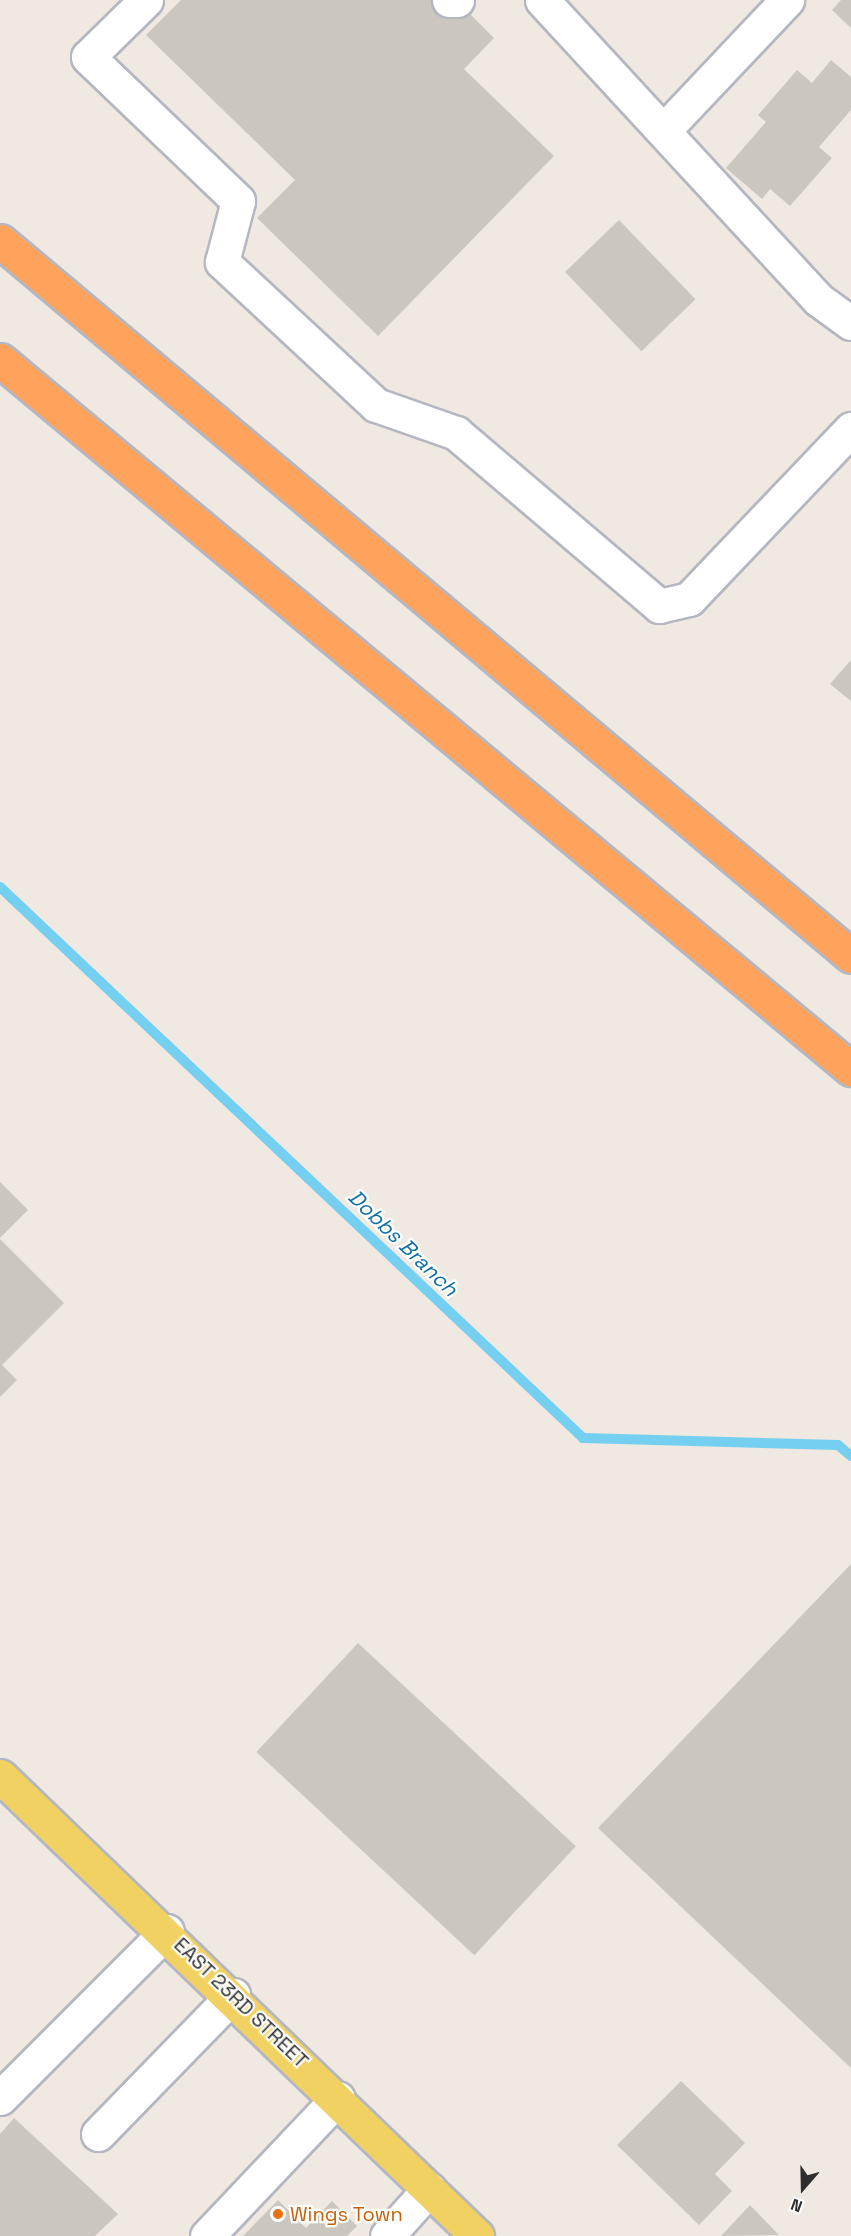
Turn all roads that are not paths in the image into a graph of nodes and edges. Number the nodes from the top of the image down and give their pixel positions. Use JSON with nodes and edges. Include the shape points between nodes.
{"nodes":[{"id":1,"x":146,"y":0,"type":"edge"},
{"id":2,"x":449,"y":0,"type":"edge"},
{"id":3,"x":457,"y":0,"type":"edge"},
{"id":4,"x":542,"y":0,"type":"edge"},
{"id":5,"x":787,"y":0,"type":"edge"},
{"id":6,"x":665,"y":129,"type":"junction"},
{"id":7,"x":0,"y":227,"type":"edge"},
{"id":8,"x":0,"y":241,"type":"edge"},
{"id":9,"x":52,"y":284,"type":"junction"},
{"id":10,"x":851,"y":323,"type":"edge"},
{"id":11,"x":0,"y":360,"type":"edge"},
{"id":12,"x":851,"y":429,"type":"edge"},
{"id":13,"x":851,"y":956,"type":"edge"},
{"id":14,"x":851,"y":1069,"type":"edge"},
{"id":15,"x":0,"y":1776,"type":"edge"},
{"id":16,"x":166,"y":1931,"type":"junction"},
{"id":17,"x":233,"y":1995,"type":"junction"},
{"id":18,"x":0,"y":2098,"type":"edge"},
{"id":19,"x":338,"y":2098,"type":"junction"},
{"id":20,"x":98,"y":2134,"type":"dead end"},
{"id":21,"x":429,"y":2189,"type":"junction"},
{"id":22,"x":207,"y":2236,"type":"edge"},
{"id":23,"x":387,"y":2236,"type":"edge"},
{"id":24,"x":477,"y":2236,"type":"edge"}],
"edges":[{"from":1,"to":12,"type":"street","via":[[88,57],[238,201],[222,262],[376,405],[456,433],[659,606],[689,599]]},
{"from":2,"to":3,"type":"street"},
{"from":4,"to":6,"type":"street"},
{"from":5,"to":6,"type":"street"},
{"from":6,"to":10,"type":"street","via":[[819,300]]},
{"from":7,"to":9,"type":"highway"},
{"from":8,"to":9,"type":"highway"},
{"from":9,"to":13,"type":"highway"},
{"from":11,"to":14,"type":"highway"},
{"from":15,"to":16,"type":"main road","name":"EAST 23RD STREET"},
{"from":16,"to":17,"type":"main road","name":"EAST 23RD STREET"},
{"from":16,"to":18,"type":"street"},
{"from":17,"to":19,"type":"main road","name":"EAST 23RD STREET"},
{"from":17,"to":20,"type":"street"},
{"from":19,"to":21,"type":"main road","name":"EAST 23RD STREET"},
{"from":19,"to":22,"type":"street"},
{"from":21,"to":23,"type":"street"},
{"from":21,"to":24,"type":"main road","name":"EAST 23RD STREET"}]}
